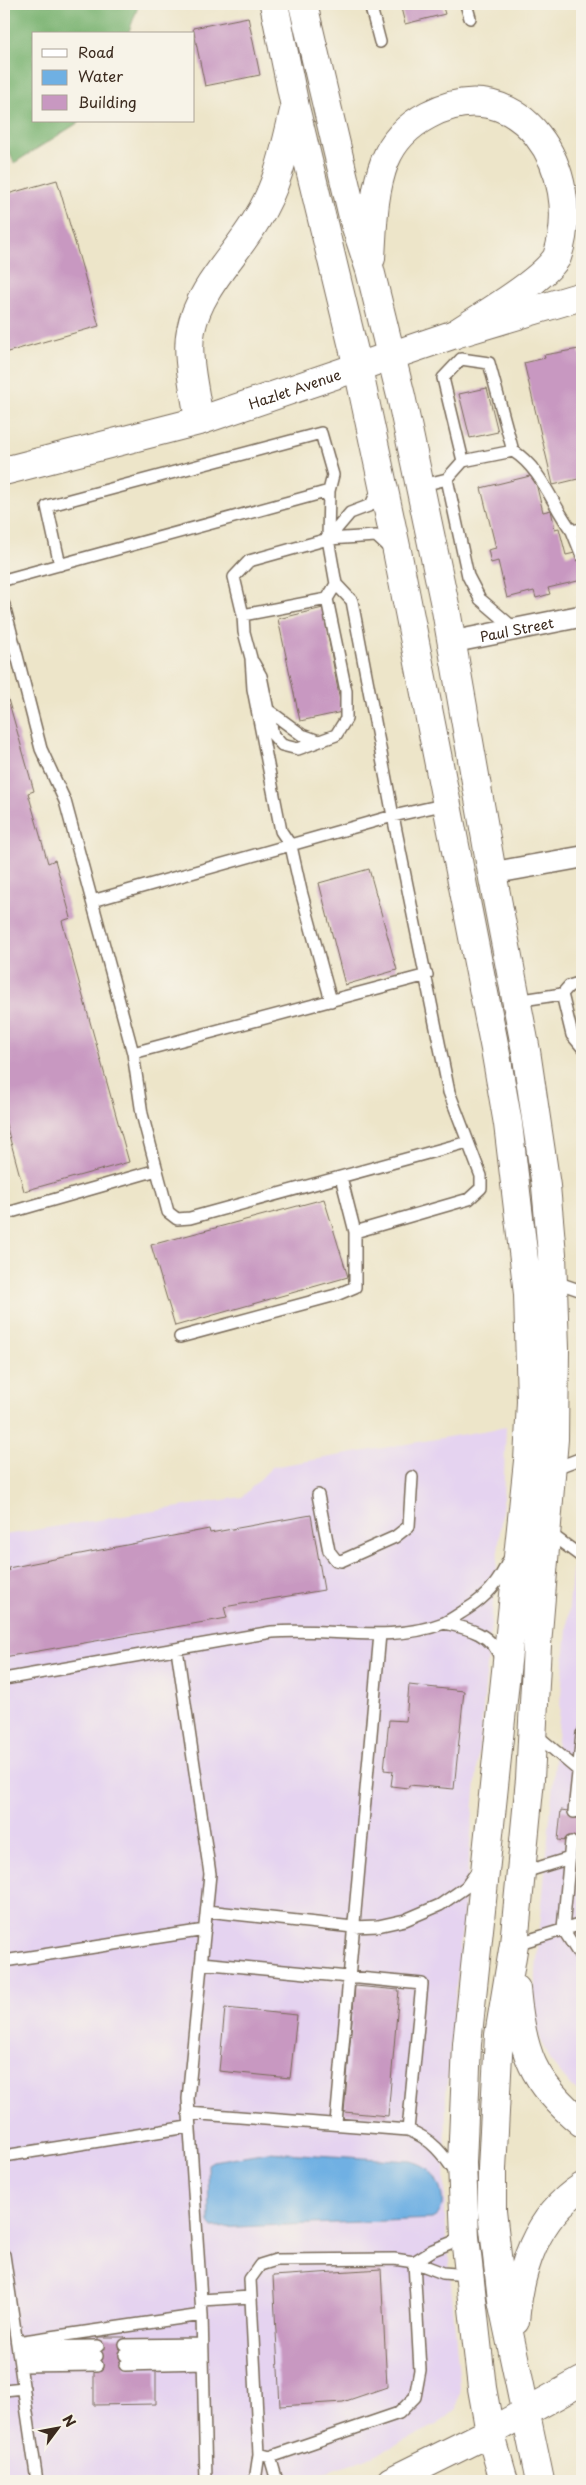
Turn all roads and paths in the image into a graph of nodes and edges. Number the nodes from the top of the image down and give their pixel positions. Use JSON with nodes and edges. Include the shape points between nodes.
{"nodes":[{"id":1,"x":274,"y":4,"type":"edge"},
{"id":2,"x":303,"y":4,"type":"edge"},
{"id":3,"x":370,"y":4,"type":"edge"},
{"id":4,"x":466,"y":4,"type":"edge"},
{"id":5,"x":470,"y":18,"type":"dead end"},
{"id":6,"x":380,"y":42,"type":"dead end"},
{"id":7,"x":295,"y":108,"type":"junction"},
{"id":8,"x":370,"y":270,"type":"junction"},
{"id":9,"x":582,"y":296,"type":"edge"},
{"id":10,"x":458,"y":346,"type":"junction"},
{"id":11,"x":391,"y":357,"type":"junction"},
{"id":12,"x":358,"y":368,"type":"junction"},
{"id":13,"x":199,"y":421,"type":"junction"},
{"id":14,"x":513,"y":451,"type":"junction"},
{"id":15,"x":463,"y":461,"type":"junction"},
{"id":16,"x":4,"y":471,"type":"edge"},
{"id":17,"x":447,"y":479,"type":"junction"},
{"id":18,"x":382,"y":481,"type":"junction"},
{"id":19,"x":419,"y":486,"type":"junction"},
{"id":20,"x":329,"y":491,"type":"junction"},
{"id":21,"x":577,"y":530,"type":"edge"},
{"id":22,"x":328,"y":539,"type":"junction"},
{"id":23,"x":398,"y":556,"type":"junction"},
{"id":24,"x":582,"y":556,"type":"edge"},
{"id":25,"x":60,"y":565,"type":"junction"},
{"id":26,"x":454,"y":579,"type":"junction"},
{"id":27,"x":4,"y":580,"type":"edge"},
{"id":28,"x":336,"y":584,"type":"junction"},
{"id":29,"x":327,"y":599,"type":"junction"},
{"id":30,"x":4,"y":605,"type":"edge"},
{"id":31,"x":243,"y":615,"type":"junction"},
{"id":32,"x":582,"y":616,"type":"edge"},
{"id":33,"x":515,"y":629,"type":"junction"},
{"id":34,"x":452,"y":642,"type":"junction"},
{"id":35,"x":251,"y":658,"type":"junction"},
{"id":36,"x":268,"y":710,"type":"junction"},
{"id":37,"x":319,"y":741,"type":"junction"},
{"id":38,"x":447,"y":804,"type":"junction"},
{"id":39,"x":393,"y":816,"type":"junction"},
{"id":40,"x":291,"y":846,"type":"junction"},
{"id":41,"x":582,"y":857,"type":"edge"},
{"id":42,"x":492,"y":873,"type":"junction"},
{"id":43,"x":92,"y":901,"type":"junction"},
{"id":44,"x":427,"y":975,"type":"junction"},
{"id":45,"x":582,"y":982,"type":"edge"},
{"id":46,"x":562,"y":994,"type":"junction"},
{"id":47,"x":516,"y":1000,"type":"junction"},
{"id":48,"x":331,"y":1001,"type":"junction"},
{"id":49,"x":582,"y":1047,"type":"edge"},
{"id":50,"x":133,"y":1053,"type":"junction"},
{"id":51,"x":468,"y":1142,"type":"junction"},
{"id":52,"x":157,"y":1170,"type":"junction"},
{"id":53,"x":341,"y":1177,"type":"junction"},
{"id":54,"x":4,"y":1214,"type":"edge"},
{"id":55,"x":355,"y":1232,"type":"junction"},
{"id":56,"x":553,"y":1282,"type":"junction"},
{"id":57,"x":582,"y":1291,"type":"edge"},
{"id":58,"x":180,"y":1337,"type":"dead end"},
{"id":59,"x":582,"y":1458,"type":"edge"},
{"id":60,"x":553,"y":1469,"type":"junction"},
{"id":61,"x":412,"y":1478,"type":"dead end"},
{"id":62,"x":318,"y":1495,"type":"dead end"},
{"id":63,"x":523,"y":1522,"type":"junction"},
{"id":64,"x":548,"y":1532,"type":"junction"},
{"id":65,"x":582,"y":1557,"type":"edge"},
{"id":66,"x":444,"y":1623,"type":"junction"},
{"id":67,"x":380,"y":1634,"type":"junction"},
{"id":68,"x":177,"y":1649,"type":"junction"},
{"id":69,"x":4,"y":1679,"type":"edge"},
{"id":70,"x":506,"y":1682,"type":"junction"},
{"id":71,"x":532,"y":1731,"type":"junction"},
{"id":72,"x":582,"y":1734,"type":"edge"},
{"id":73,"x":579,"y":1771,"type":"junction"},
{"id":74,"x":574,"y":1812,"type":"dead end"},
{"id":75,"x":572,"y":1842,"type":"dead end"},
{"id":76,"x":489,"y":1843,"type":"junction"},
{"id":77,"x":570,"y":1858,"type":"junction"},
{"id":78,"x":520,"y":1874,"type":"junction"},
{"id":79,"x":208,"y":1911,"type":"junction"},
{"id":80,"x":582,"y":1924,"type":"edge"},
{"id":81,"x":353,"y":1927,"type":"junction"},
{"id":82,"x":563,"y":1929,"type":"junction"},
{"id":83,"x":205,"y":1930,"type":"junction"},
{"id":84,"x":513,"y":1948,"type":"junction"},
{"id":85,"x":582,"y":1959,"type":"edge"},
{"id":86,"x":4,"y":1961,"type":"edge"},
{"id":87,"x":201,"y":1963,"type":"junction"},
{"id":88,"x":349,"y":1977,"type":"junction"},
{"id":89,"x":188,"y":2113,"type":"junction"},
{"id":90,"x":336,"y":2123,"type":"junction"},
{"id":91,"x":582,"y":2123,"type":"edge"},
{"id":92,"x":188,"y":2128,"type":"junction"},
{"id":93,"x":408,"y":2130,"type":"junction"},
{"id":94,"x":4,"y":2156,"type":"edge"},
{"id":95,"x":462,"y":2184,"type":"junction"},
{"id":96,"x":582,"y":2187,"type":"edge"},
{"id":97,"x":465,"y":2237,"type":"junction"},
{"id":98,"x":4,"y":2255,"type":"edge"},
{"id":99,"x":414,"y":2262,"type":"junction"},
{"id":100,"x":468,"y":2275,"type":"junction"},
{"id":101,"x":251,"y":2297,"type":"junction"},
{"id":102,"x":201,"y":2300,"type":"junction"},
{"id":103,"x":202,"y":2315,"type":"junction"},
{"id":104,"x":512,"y":2350,"type":"junction"},
{"id":105,"x":18,"y":2353,"type":"junction"},
{"id":106,"x":203,"y":2354,"type":"junction"},
{"id":107,"x":125,"y":2355,"type":"dead end"},
{"id":108,"x":582,"y":2381,"type":"edge"},
{"id":109,"x":24,"y":2388,"type":"junction"},
{"id":110,"x":4,"y":2390,"type":"edge"},
{"id":111,"x":526,"y":2413,"type":"junction"},
{"id":112,"x":490,"y":2432,"type":"junction"},
{"id":113,"x":259,"y":2454,"type":"junction"},
{"id":114,"x":270,"y":2457,"type":"junction"},
{"id":115,"x":37,"y":2481,"type":"edge"},
{"id":116,"x":206,"y":2481,"type":"edge"},
{"id":117,"x":255,"y":2481,"type":"edge"},
{"id":118,"x":278,"y":2481,"type":"edge"},
{"id":119,"x":391,"y":2481,"type":"edge"},
{"id":120,"x":504,"y":2481,"type":"edge"},
{"id":121,"x":540,"y":2481,"type":"edge"}],
"edges":[{"from":1,"to":7,"type":"main road"},
{"from":2,"to":8,"type":"main road","via":[[354,222]]},
{"from":3,"to":6,"type":"lane"},
{"from":4,"to":5,"type":"lane"},
{"from":7,"to":12,"type":"main road"},
{"from":7,"to":13,"type":"main road","via":[[276,185],[258,219],[195,313],[189,351]]},
{"from":8,"to":10,"type":"main road","via":[[378,186],[391,150],[408,128],[438,110],[473,102],[509,108],[528,117],[553,139],[569,168],[575,204],[568,238],[544,273]]},
{"from":8,"to":11,"type":"main road"},
{"from":9,"to":10,"type":"main road","name":"Hazlet Avenue"},
{"from":10,"to":11,"type":"main road","name":"Hazlet Avenue"},
{"from":10,"to":14,"type":"lane","via":[[490,363]]},
{"from":10,"to":15,"type":"lane","via":[[443,378]]},
{"from":11,"to":12,"type":"main road","name":"Hazlet Avenue"},
{"from":11,"to":19,"type":"main road"},
{"from":12,"to":13,"type":"main road","name":"Hazlet Avenue"},
{"from":12,"to":18,"type":"main road"},
{"from":13,"to":16,"type":"main road","name":"Hazlet Avenue"},
{"from":14,"to":15,"type":"lane"},
{"from":14,"to":21,"type":"lane","via":[[526,459],[561,517]]},
{"from":15,"to":17,"type":"lane"},
{"from":17,"to":19,"type":"lane"},
{"from":17,"to":26,"type":"lane"},
{"from":18,"to":22,"type":"lane","via":[[371,505],[350,513]]},
{"from":18,"to":23,"type":"main road"},
{"from":19,"to":26,"type":"main road"},
{"from":20,"to":22,"type":"lane"},
{"from":20,"to":25,"type":"lane"},
{"from":20,"to":25,"type":"lane","via":[[334,474],[321,433],[47,506]]},
{"from":21,"to":24,"type":"lane"},
{"from":22,"to":23,"type":"lane","via":[[376,536]]},
{"from":22,"to":28,"type":"lane"},
{"from":22,"to":31,"type":"lane","via":[[250,561],[234,577]]},
{"from":23,"to":38,"type":"main road"},
{"from":25,"to":27,"type":"lane"},
{"from":26,"to":33,"type":"lane"},
{"from":26,"to":34,"type":"main road"},
{"from":28,"to":29,"type":"lane"},
{"from":28,"to":39,"type":"lane","via":[[352,602]]},
{"from":29,"to":31,"type":"lane"},
{"from":29,"to":37,"type":"lane","via":[[346,691],[346,719],[336,735]]},
{"from":30,"to":43,"type":"lane","via":[[41,749],[65,801]]},
{"from":31,"to":35,"type":"lane"},
{"from":32,"to":33,"type":"street","name":"Paul Street"},
{"from":33,"to":34,"type":"street","name":"Paul Street"},
{"from":34,"to":42,"type":"main road"},
{"from":35,"to":36,"type":"lane","via":[[261,676]]},
{"from":35,"to":40,"type":"lane","via":[[253,689],[281,831]]},
{"from":36,"to":37,"type":"lane","via":[[302,735]]},
{"from":36,"to":37,"type":"lane","via":[[273,735],[282,745],[298,748]]},
{"from":38,"to":39,"type":"lane"},
{"from":38,"to":63,"type":"main road","via":[[508,1124],[528,1294],[530,1401]]},
{"from":39,"to":40,"type":"lane"},
{"from":39,"to":44,"type":"lane"},
{"from":40,"to":43,"type":"lane"},
{"from":40,"to":48,"type":"lane"},
{"from":41,"to":42,"type":"street"},
{"from":42,"to":47,"type":"main road"},
{"from":43,"to":50,"type":"lane"},
{"from":44,"to":48,"type":"lane"},
{"from":44,"to":51,"type":"lane","via":[[449,1092]]},
{"from":45,"to":46,"type":"lane","via":[[569,986]]},
{"from":46,"to":47,"type":"lane"},
{"from":46,"to":49,"type":"lane","via":[[572,1035]]},
{"from":47,"to":56,"type":"main road","via":[[546,1186]]},
{"from":48,"to":50,"type":"lane"},
{"from":50,"to":52,"type":"lane","via":[[142,1114]]},
{"from":51,"to":53,"type":"lane"},
{"from":51,"to":55,"type":"lane","via":[[481,1176],[481,1188],[469,1199]]},
{"from":52,"to":53,"type":"lane","via":[[168,1212],[177,1219]]},
{"from":52,"to":54,"type":"lane"},
{"from":53,"to":55,"type":"lane"},
{"from":55,"to":58,"type":"lane","via":[[354,1286],[336,1295]]},
{"from":56,"to":57,"type":"lane"},
{"from":56,"to":60,"type":"main road"},
{"from":59,"to":60,"type":"lane"},
{"from":60,"to":64,"type":"main road"},
{"from":61,"to":62,"type":"lane","via":[[409,1526],[395,1537],[346,1560],[336,1560],[329,1551]]},
{"from":63,"to":66,"type":"lane","via":[[504,1570],[494,1586],[477,1603]]},
{"from":63,"to":70,"type":"main road"},
{"from":64,"to":65,"type":"lane"},
{"from":64,"to":71,"type":"main road"},
{"from":66,"to":67,"type":"lane"},
{"from":66,"to":70,"type":"lane","via":[[469,1628],[488,1638],[499,1655]]},
{"from":67,"to":68,"type":"lane","via":[[289,1630]]},
{"from":67,"to":81,"type":"lane"},
{"from":68,"to":69,"type":"lane"},
{"from":68,"to":79,"type":"lane","via":[[210,1869]]},
{"from":70,"to":76,"type":"main road"},
{"from":71,"to":73,"type":"lane"},
{"from":71,"to":78,"type":"main road"},
{"from":72,"to":73,"type":"lane"},
{"from":73,"to":74,"type":"lane"},
{"from":75,"to":77,"type":"lane"},
{"from":76,"to":81,"type":"lane","via":[[474,1878],[455,1896],[419,1915],[391,1924]]},
{"from":76,"to":95,"type":"main road","via":[[467,2044]]},
{"from":77,"to":78,"type":"lane"},
{"from":77,"to":82,"type":"lane"},
{"from":78,"to":84,"type":"main road"},
{"from":79,"to":81,"type":"lane"},
{"from":79,"to":83,"type":"lane"},
{"from":80,"to":82,"type":"lane"},
{"from":81,"to":88,"type":"lane"},
{"from":82,"to":84,"type":"lane"},
{"from":82,"to":85,"type":"lane"},
{"from":83,"to":86,"type":"lane"},
{"from":83,"to":87,"type":"lane"},
{"from":84,"to":91,"type":"main road","via":[[519,2023],[529,2059],[558,2103]]},
{"from":84,"to":104,"type":"main road","via":[[499,2035],[492,2169],[497,2267]]},
{"from":87,"to":88,"type":"lane"},
{"from":87,"to":89,"type":"lane"},
{"from":88,"to":90,"type":"lane"},
{"from":88,"to":93,"type":"lane","via":[[422,1984]]},
{"from":89,"to":90,"type":"lane"},
{"from":89,"to":92,"type":"lane"},
{"from":90,"to":93,"type":"lane"},
{"from":92,"to":94,"type":"lane"},
{"from":92,"to":102,"type":"lane"},
{"from":93,"to":95,"type":"lane","via":[[435,2146]]},
{"from":95,"to":97,"type":"main road"},
{"from":96,"to":104,"type":"main road","via":[[550,2215],[531,2248],[518,2291]]},
{"from":97,"to":99,"type":"lane"},
{"from":97,"to":100,"type":"main road"},
{"from":98,"to":105,"type":"lane"},
{"from":99,"to":100,"type":"lane","via":[[443,2273]]},
{"from":99,"to":101,"type":"lane","via":[[394,2259],[276,2260],[260,2265],[250,2279]]},
{"from":99,"to":114,"type":"lane","via":[[420,2370],[415,2397],[399,2413]]},
{"from":100,"to":112,"type":"main road"},
{"from":101,"to":102,"type":"lane"},
{"from":101,"to":113,"type":"lane"},
{"from":102,"to":103,"type":"lane"},
{"from":103,"to":105,"type":"lane"},
{"from":103,"to":106,"type":"lane"},
{"from":104,"to":111,"type":"main road"},
{"from":105,"to":105,"type":"lane","via":[[98,2356]]},
{"from":105,"to":109,"type":"lane"},
{"from":106,"to":107,"type":"lane"},
{"from":106,"to":116,"type":"lane"},
{"from":108,"to":111,"type":"main road"},
{"from":109,"to":110,"type":"lane"},
{"from":109,"to":115,"type":"lane"},
{"from":111,"to":112,"type":"main road"},
{"from":111,"to":121,"type":"main road"},
{"from":112,"to":119,"type":"main road"},
{"from":112,"to":120,"type":"main road"},
{"from":113,"to":114,"type":"lane"},
{"from":113,"to":117,"type":"lane"},
{"from":114,"to":118,"type":"lane"}]}
